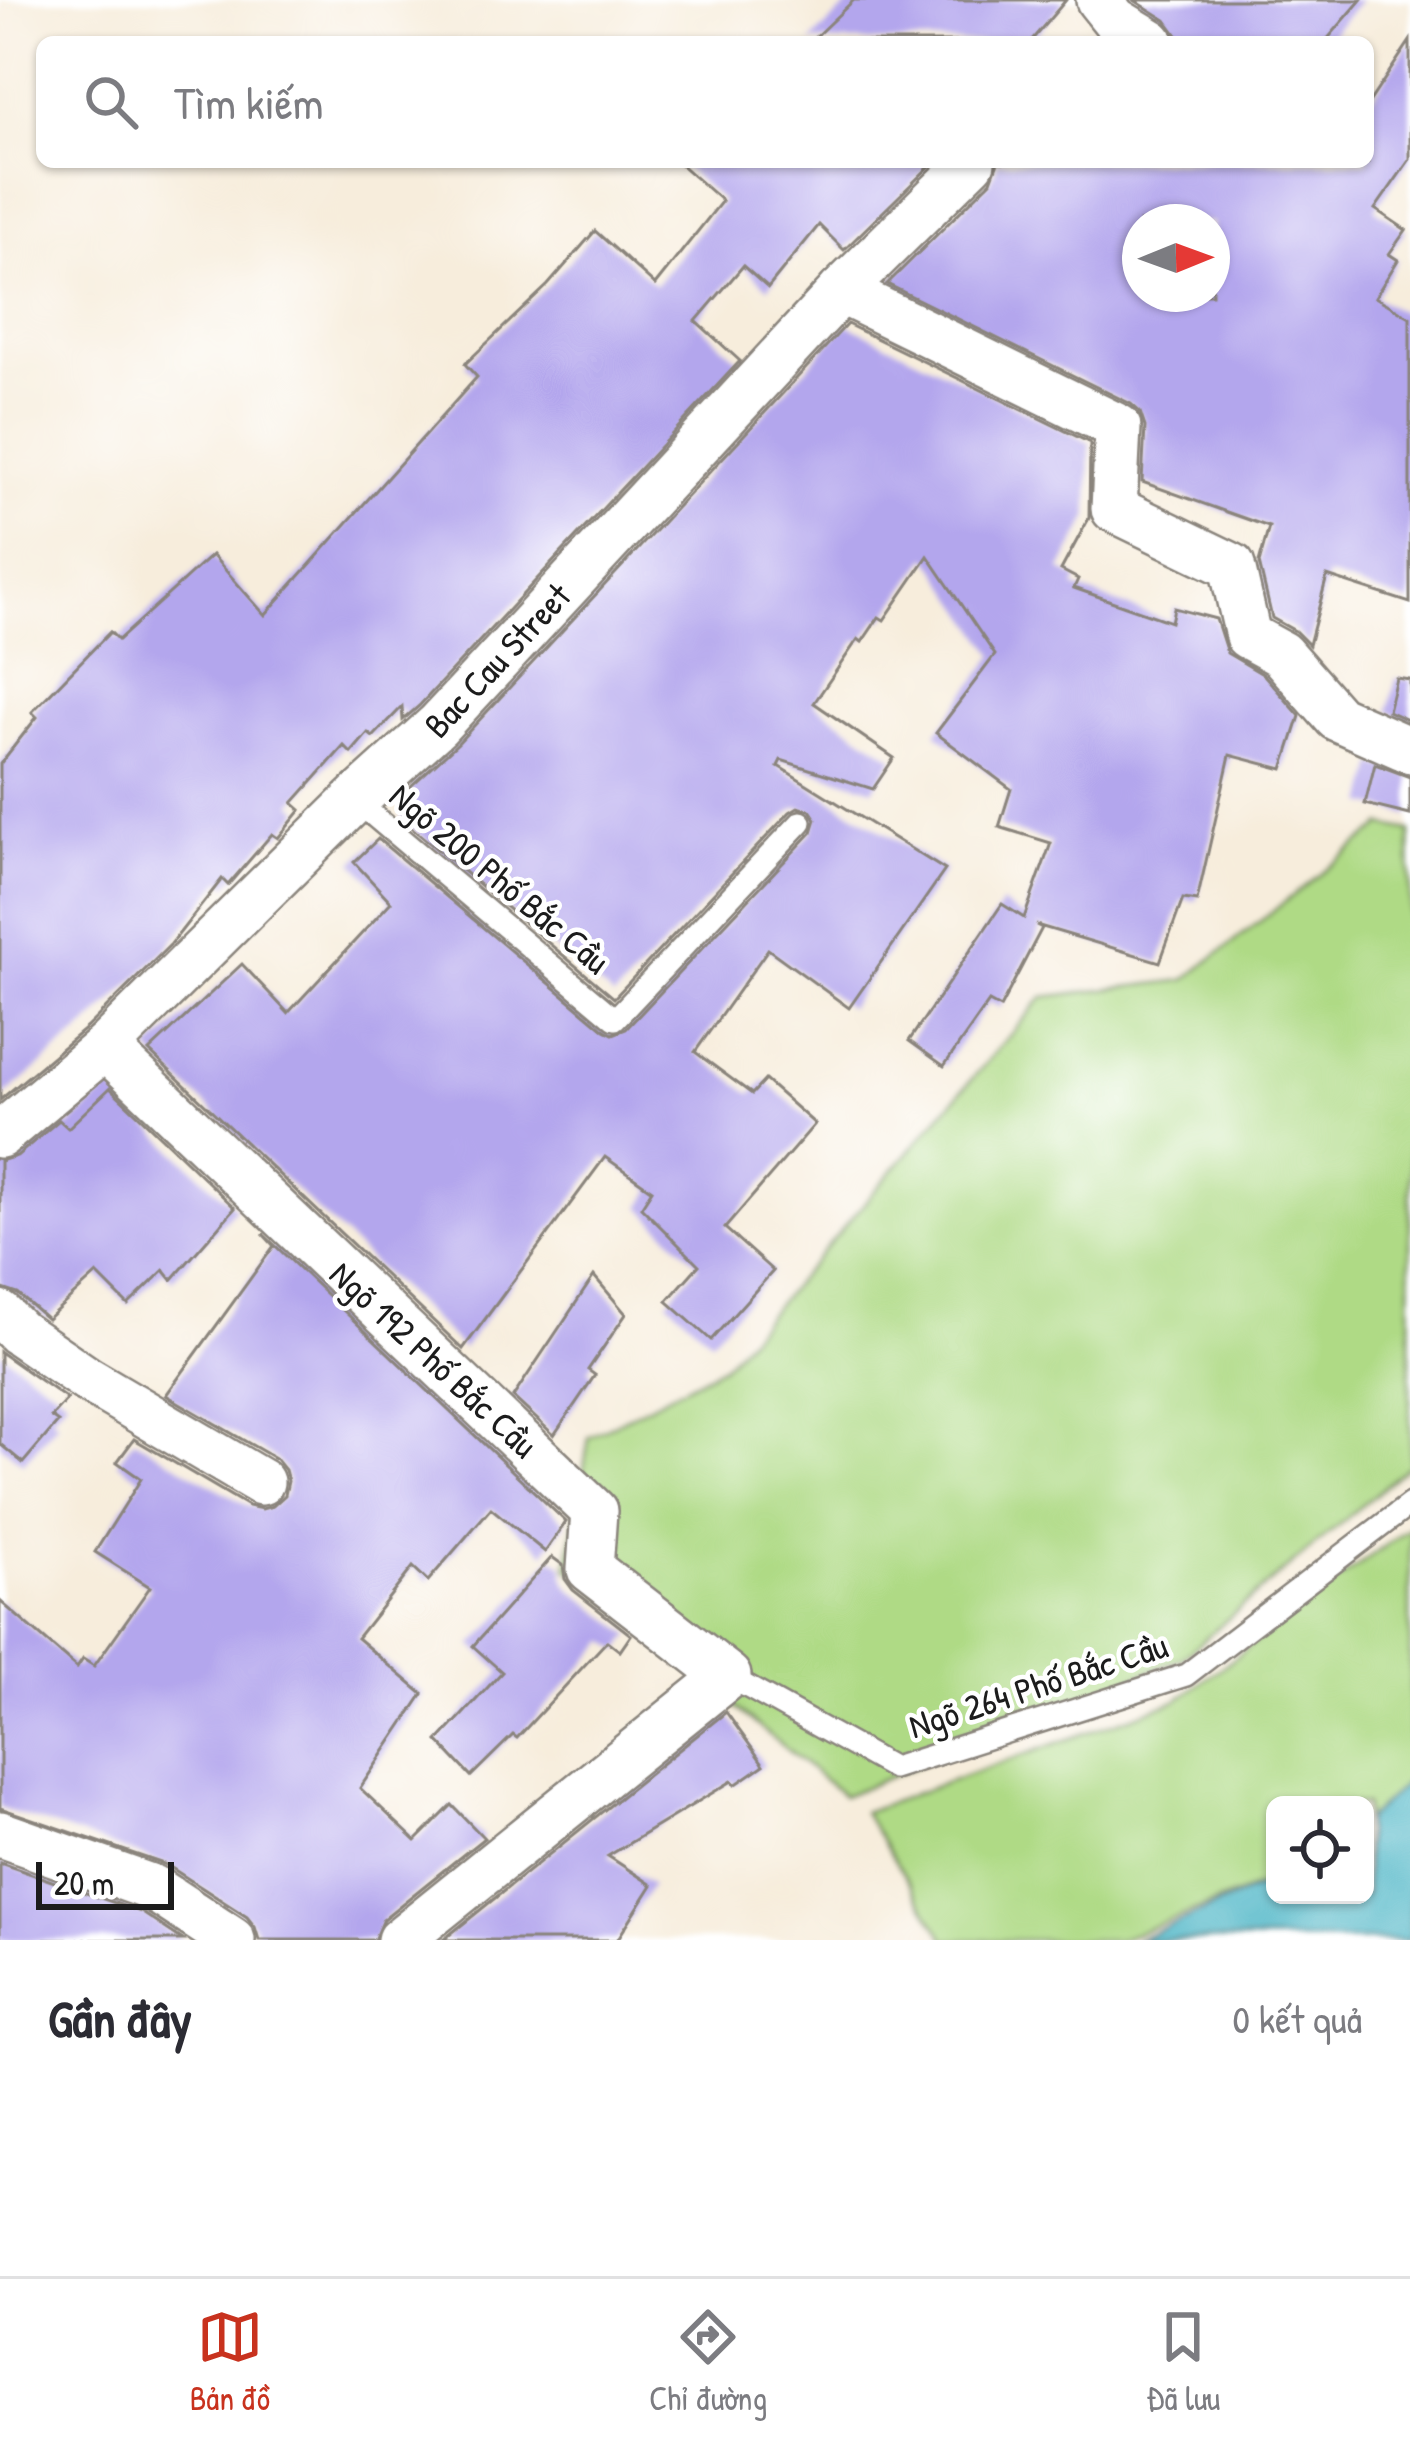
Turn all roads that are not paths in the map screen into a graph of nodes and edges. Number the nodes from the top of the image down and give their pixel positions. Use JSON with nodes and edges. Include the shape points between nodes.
{"nodes":[{"id":1,"x":966,"y":168,"type":"edge"},
{"id":2,"x":842,"y":291,"type":"junction"},
{"id":3,"x":1410,"y":751,"type":"edge"},
{"id":4,"x":355,"y":800,"type":"junction"},
{"id":5,"x":801,"y":822,"type":"dead end"},
{"id":6,"x":105,"y":1048,"type":"junction"},
{"id":7,"x":0,"y":1135,"type":"edge"},
{"id":8,"x":0,"y":1314,"type":"edge"},
{"id":9,"x":261,"y":1482,"type":"dead end"},
{"id":10,"x":1410,"y":1504,"type":"edge"},
{"id":11,"x":728,"y":1676,"type":"junction"},
{"id":12,"x":0,"y":1834,"type":"edge"},
{"id":13,"x":228,"y":1939,"type":"edge"},
{"id":14,"x":400,"y":1940,"type":"edge"}],
"edges":[{"from":1,"to":2,"type":"street","name":"Bac Cau Street"},
{"from":2,"to":3,"type":"street","via":[[1118,427],[1114,509],[1232,566],[1248,636],[1280,654],[1337,718]]},
{"from":2,"to":4,"type":"street","name":"Bac Cau Street","via":[[438,725]]},
{"from":4,"to":5,"type":"lane","name":"Ngõ 200 Phố Bắc Cầu","via":[[615,1018]]},
{"from":4,"to":6,"type":"street","name":"Bac Cau Street"},
{"from":6,"to":7,"type":"street","name":"Bac Cau Street"},
{"from":6,"to":11,"type":"street","name":"Ngõ 192 Phố Bắc Cầu","via":[[594,1511],[590,1569]]},
{"from":8,"to":9,"type":"street","via":[[88,1380]]},
{"from":10,"to":11,"type":"lane","name":"Ngõ 264 Phố Bắc Cầu","via":[[1186,1675],[893,1768]]},
{"from":11,"to":14,"type":"street"},
{"from":12,"to":13,"type":"street","via":[[153,1888]]}]}
